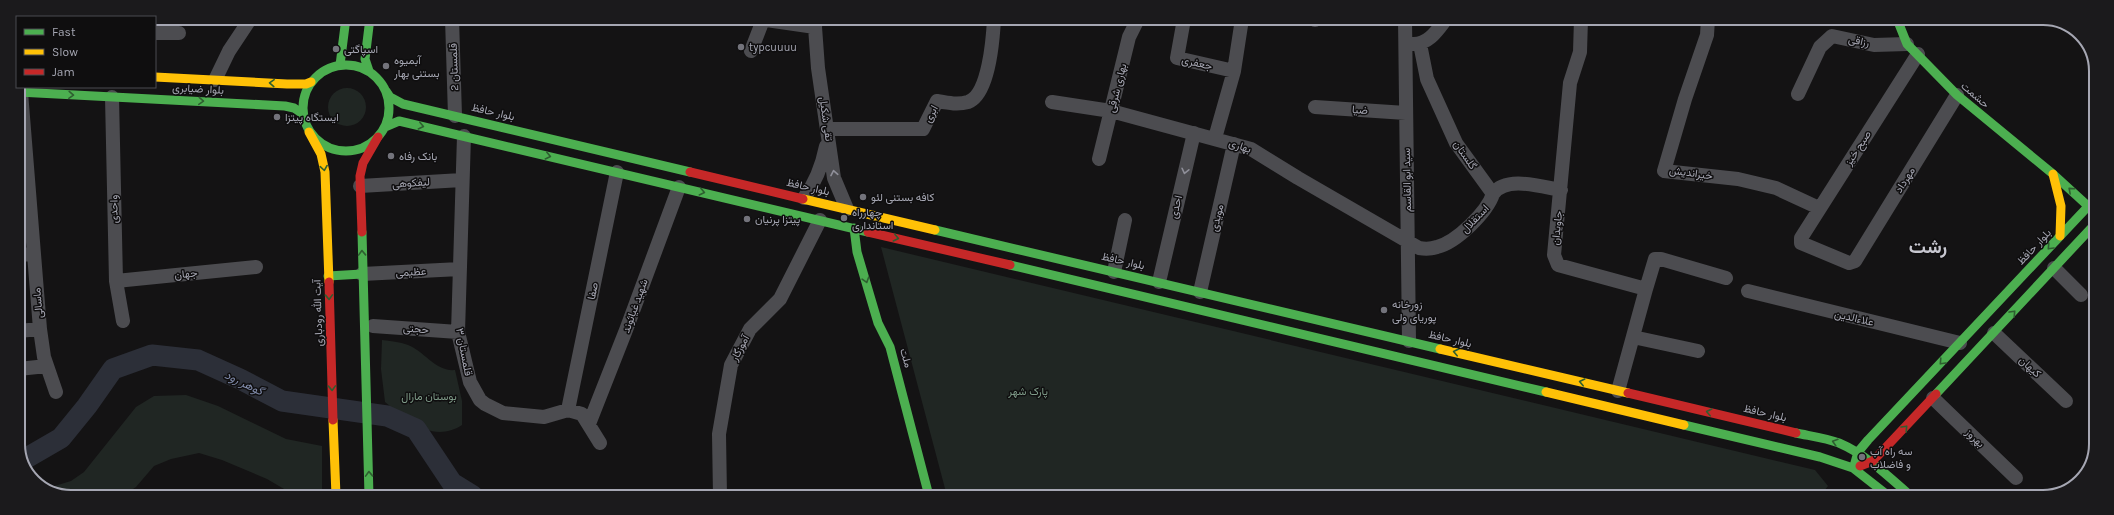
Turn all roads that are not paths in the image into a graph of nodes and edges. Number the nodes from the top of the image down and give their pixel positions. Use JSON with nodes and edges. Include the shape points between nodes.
{"nodes":[{"id":1,"x":246,"y":25,"type":"edge"},
{"id":2,"x":345,"y":25,"type":"edge"},
{"id":3,"x":369,"y":25,"type":"edge"},
{"id":4,"x":452,"y":25,"type":"edge"},
{"id":5,"x":757,"y":25,"type":"edge"},
{"id":6,"x":816,"y":25,"type":"edge"},
{"id":7,"x":994,"y":25,"type":"edge"},
{"id":8,"x":1135,"y":25,"type":"edge"},
{"id":9,"x":1183,"y":25,"type":"edge"},
{"id":10,"x":1241,"y":25,"type":"edge"},
{"id":11,"x":1405,"y":25,"type":"edge"},
{"id":12,"x":1441,"y":25,"type":"edge"},
{"id":13,"x":1581,"y":25,"type":"edge"},
{"id":14,"x":1708,"y":25,"type":"edge"},
{"id":15,"x":1900,"y":25,"type":"edge"},
{"id":16,"x":156,"y":33,"type":"edge"},
{"id":17,"x":179,"y":33,"type":"dead end"},
{"id":18,"x":1405,"y":44,"type":"junction"},
{"id":19,"x":1420,"y":44,"type":"junction"},
{"id":20,"x":1907,"y":44,"type":"junction"},
{"id":21,"x":751,"y":51,"type":"dead end"},
{"id":22,"x":1918,"y":54,"type":"junction"},
{"id":23,"x":340,"y":65,"type":"junction"},
{"id":24,"x":369,"y":71,"type":"junction"},
{"id":25,"x":1234,"y":71,"type":"junction"},
{"id":26,"x":156,"y":77,"type":"edge"},
{"id":27,"x":216,"y":80,"type":"junction"},
{"id":28,"x":311,"y":82,"type":"junction"},
{"id":29,"x":386,"y":91,"type":"junction"},
{"id":30,"x":25,"y":92,"type":"edge"},
{"id":31,"x":1798,"y":94,"type":"dead end"},
{"id":32,"x":1957,"y":95,"type":"junction"},
{"id":33,"x":112,"y":97,"type":"junction"},
{"id":34,"x":1052,"y":102,"type":"dead end"},
{"id":35,"x":1315,"y":107,"type":"dead end"},
{"id":36,"x":1111,"y":111,"type":"junction"},
{"id":37,"x":1406,"y":113,"type":"junction"},
{"id":38,"x":303,"y":114,"type":"junction"},
{"id":39,"x":455,"y":116,"type":"junction"},
{"id":40,"x":385,"y":127,"type":"junction"},
{"id":41,"x":309,"y":132,"type":"junction"},
{"id":42,"x":828,"y":132,"type":"junction"},
{"id":43,"x":1194,"y":133,"type":"junction"},
{"id":44,"x":464,"y":136,"type":"junction"},
{"id":45,"x":378,"y":137,"type":"junction"},
{"id":46,"x":1215,"y":138,"type":"junction"},
{"id":47,"x":1234,"y":144,"type":"junction"},
{"id":48,"x":1099,"y":159,"type":"dead end"},
{"id":49,"x":618,"y":172,"type":"junction"},
{"id":50,"x":2053,"y":174,"type":"junction"},
{"id":51,"x":462,"y":180,"type":"junction"},
{"id":52,"x":360,"y":186,"type":"junction"},
{"id":53,"x":679,"y":187,"type":"junction"},
{"id":54,"x":25,"y":189,"type":"edge"},
{"id":55,"x":1561,"y":190,"type":"junction"},
{"id":56,"x":1493,"y":194,"type":"junction"},
{"id":57,"x":804,"y":198,"type":"junction"},
{"id":58,"x":2088,"y":206,"type":"joint"},
{"id":59,"x":1819,"y":208,"type":"junction"},
{"id":60,"x":847,"y":209,"type":"junction"},
{"id":61,"x":820,"y":220,"type":"junction"},
{"id":62,"x":1125,"y":220,"type":"dead end"},
{"id":63,"x":854,"y":228,"type":"junction"},
{"id":64,"x":2089,"y":231,"type":"edge"},
{"id":65,"x":2060,"y":236,"type":"junction"},
{"id":66,"x":1408,"y":241,"type":"junction"},
{"id":67,"x":1801,"y":243,"type":"joint"},
{"id":68,"x":866,"y":245,"type":"dead end"},
{"id":69,"x":34,"y":254,"type":"junction"},
{"id":70,"x":25,"y":255,"type":"edge"},
{"id":71,"x":1089,"y":266,"type":"junction"},
{"id":72,"x":256,"y":267,"type":"dead end"},
{"id":73,"x":2054,"y":268,"type":"junction"},
{"id":74,"x":460,"y":269,"type":"junction"},
{"id":75,"x":1114,"y":272,"type":"junction"},
{"id":76,"x":362,"y":274,"type":"junction"},
{"id":77,"x":328,"y":276,"type":"junction"},
{"id":78,"x":1726,"y":278,"type":"dead end"},
{"id":79,"x":116,"y":281,"type":"junction"},
{"id":80,"x":1159,"y":282,"type":"junction"},
{"id":81,"x":1085,"y":283,"type":"junction"},
{"id":82,"x":1646,"y":289,"type":"junction"},
{"id":83,"x":1748,"y":291,"type":"dead end"},
{"id":84,"x":1200,"y":292,"type":"junction"},
{"id":85,"x":2082,"y":295,"type":"dead end"},
{"id":86,"x":123,"y":321,"type":"dead end"},
{"id":87,"x":373,"y":326,"type":"dead end"},
{"id":88,"x":890,"y":326,"type":"dead end"},
{"id":89,"x":40,"y":329,"type":"junction"},
{"id":90,"x":25,"y":330,"type":"edge"},
{"id":91,"x":458,"y":332,"type":"junction"},
{"id":92,"x":1994,"y":333,"type":"junction"},
{"id":93,"x":1633,"y":337,"type":"junction"},
{"id":94,"x":1409,"y":341,"type":"junction"},
{"id":95,"x":1960,"y":343,"type":"junction"},
{"id":96,"x":890,"y":347,"type":"junction"},
{"id":97,"x":1698,"y":351,"type":"dead end"},
{"id":98,"x":1406,"y":359,"type":"junction"},
{"id":99,"x":47,"y":366,"type":"junction"},
{"id":100,"x":25,"y":368,"type":"edge"},
{"id":101,"x":1618,"y":391,"type":"junction"},
{"id":102,"x":56,"y":392,"type":"dead end"},
{"id":103,"x":1933,"y":398,"type":"junction"},
{"id":104,"x":2066,"y":401,"type":"dead end"},
{"id":105,"x":568,"y":410,"type":"junction"},
{"id":106,"x":589,"y":424,"type":"junction"},
{"id":107,"x":600,"y":443,"type":"dead end"},
{"id":108,"x":1858,"y":452,"type":"junction"},
{"id":109,"x":1873,"y":462,"type":"junction"},
{"id":110,"x":1853,"y":468,"type":"junction"},
{"id":111,"x":2016,"y":478,"type":"dead end"},
{"id":112,"x":336,"y":490,"type":"edge"},
{"id":113,"x":369,"y":490,"type":"edge"},
{"id":114,"x":720,"y":490,"type":"edge"},
{"id":115,"x":927,"y":490,"type":"edge"},
{"id":116,"x":1881,"y":490,"type":"edge"},
{"id":117,"x":1904,"y":490,"type":"edge"}],
"edges":[{"from":1,"to":27,"type":"street","via":[[229,51]]},
{"from":2,"to":23,"type":"main road"},
{"from":3,"to":24,"type":"main road","via":[[365,59]]},
{"from":4,"to":39,"type":"street","name":"قلمستان 2"},
{"from":5,"to":21,"type":"street"},
{"from":6,"to":42,"type":"street","name":"تقی شکیل","via":[[818,68]]},
{"from":7,"to":42,"type":"street","name":"ابری","via":[[985,76],[979,94],[969,102],[937,102],[923,129]]},
{"from":8,"to":36,"type":"street","name":"بهاری شرقی","via":[[1129,37]]},
{"from":9,"to":25,"type":"street","name":"جعفری","via":[[1177,58]]},
{"from":10,"to":25,"type":"street"},
{"from":11,"to":18,"type":"street","name":"سید ابو القاسم"},
{"from":12,"to":19,"type":"street","via":[[1431,38]]},
{"from":13,"to":55,"type":"street","name":"جاویدان","via":[[1580,52],[1570,83]]},
{"from":14,"to":59,"type":"street","name":"خیراندیش","via":[[1707,35],[1664,171],[1746,180],[1776,188]]},
{"from":15,"to":20,"type":"main road","name":"حشمت"},
{"from":16,"to":17,"type":"street"},
{"from":18,"to":19,"type":"street"},
{"from":18,"to":37,"type":"street","name":"سید ابو القاسم"},
{"from":19,"to":56,"type":"street","name":"گلستان","via":[[1427,79],[1456,143]]},
{"from":20,"to":22,"type":"main road","name":"حشمت"},
{"from":20,"to":31,"type":"street","name":"رزاقی","via":[[1874,44],[1832,36],[1820,47]]},
{"from":22,"to":32,"type":"main road","name":"حشمت"},
{"from":22,"to":59,"type":"street","name":"صبح خیز"},
{"from":23,"to":24,"type":"main road","via":[[355,65]]},
{"from":23,"to":28,"type":"main road","via":[[322,72]]},
{"from":24,"to":29,"type":"main road"},
{"from":25,"to":46,"type":"street"},
{"from":26,"to":27,"type":"main road","name":"بلوار ضیابری"},
{"from":28,"to":27,"type":"main road","name":"بلوار ضیابری","one_way":true,"via":[[287,84]]},
{"from":28,"to":38,"type":"main road","via":[[304,95]]},
{"from":29,"to":39,"type":"main road","name":"بلوار حافظ","via":[[390,97],[403,104]]},
{"from":29,"to":40,"type":"main road","via":[[389,109]]},
{"from":30,"to":33,"type":"main road","name":"بلوار ضیابری","one_way":true},
{"from":32,"to":50,"type":"main road","name":"حشمت"},
{"from":32,"to":67,"type":"street","name":"مهرداد","via":[[1852,263]]},
{"from":33,"to":38,"type":"main road","name":"بلوار ضیابری","one_way":true,"via":[[286,106]]},
{"from":33,"to":79,"type":"street","name":"واحدی"},
{"from":34,"to":36,"type":"street","name":"بهاری"},
{"from":35,"to":37,"type":"street","name":"ضیا"},
{"from":36,"to":43,"type":"street","name":"بهاری"},
{"from":36,"to":48,"type":"street","name":"بهاری شرقی"},
{"from":37,"to":66,"type":"street","name":"سید ابو القاسم"},
{"from":38,"to":41,"type":"main road"},
{"from":39,"to":57,"type":"main road","name":"بلوار حافظ"},
{"from":40,"to":44,"type":"main road","one_way":true,"via":[[399,121]]},
{"from":40,"to":45,"type":"main road"},
{"from":41,"to":45,"type":"main road","via":[[323,145],[340,151],[359,149]]},
{"from":41,"to":77,"type":"main road","name":"آیت الله رودباری","one_way":true,"via":[[321,154],[324,169]]},
{"from":42,"to":57,"type":"street","via":[[822,164],[814,185]]},
{"from":60,"to":42,"type":"street","name":"تقی شکیل","one_way":true,"via":[[834,178]]},
{"from":43,"to":46,"type":"street","name":"بهاری"},
{"from":43,"to":80,"type":"street","name":"احدی","one_way":true},
{"from":44,"to":49,"type":"main road","one_way":true},
{"from":44,"to":51,"type":"street","name":"قلمستان ۳"},
{"from":45,"to":52,"type":"main road","via":[[363,163]]},
{"from":46,"to":47,"type":"street","name":"بهاری"},
{"from":47,"to":66,"type":"street","name":"بهاری","via":[[1252,148],[1298,178]]},
{"from":47,"to":84,"type":"street","name":"مویدی"},
{"from":49,"to":53,"type":"main road"},
{"from":49,"to":105,"type":"street","name":"صفا"},
{"from":58,"to":50,"type":"main road","name":"حشمت","one_way":true},
{"from":50,"to":65,"type":"main road","via":[[2061,206]]},
{"from":51,"to":52,"type":"street","name":"لیفکوهی"},
{"from":51,"to":74,"type":"street","name":"قلمستان ۳"},
{"from":76,"to":52,"type":"main road","one_way":true},
{"from":53,"to":61,"type":"main road","one_way":true},
{"from":53,"to":106,"type":"street","name":"شهید غیاثوند"},
{"from":54,"to":69,"type":"street","name":"ماسالی"},
{"from":55,"to":56,"type":"street","via":[[1511,183],[1497,188]]},
{"from":55,"to":82,"type":"street","name":"جاویدان","via":[[1554,255],[1558,265]]},
{"from":56,"to":66,"type":"street","name":"استقلال","via":[[1490,204],[1460,234],[1439,247],[1419,248]]},
{"from":57,"to":60,"type":"main road","name":"بلوار حافظ"},
{"from":58,"to":65,"type":"main road","name":"بلوار حافظ"},
{"from":59,"to":67,"type":"street","name":"صبح خیز","via":[[1801,238]]},
{"from":60,"to":63,"type":"main road"},
{"from":60,"to":71,"type":"main road","name":"بلوار حافظ"},
{"from":61,"to":63,"type":"main road"},
{"from":61,"to":114,"type":"street","name":"آموزگار","via":[[780,299],[750,329],[731,365],[719,434]]},
{"from":62,"to":75,"type":"street"},
{"from":63,"to":68,"type":"main road"},
{"from":63,"to":81,"type":"main road","one_way":true},
{"from":63,"to":96,"type":"main road","name":"ملت","one_way":true,"via":[[857,252],[878,322]]},
{"from":64,"to":73,"type":"main road"},
{"from":65,"to":95,"type":"main road","name":"بلوار حافظ","one_way":true},
{"from":66,"to":94,"type":"street","name":"سید ابو القاسم"},
{"from":69,"to":70,"type":"street"},
{"from":69,"to":89,"type":"street","name":"ماسالی"},
{"from":71,"to":75,"type":"main road","name":"بلوار حافظ"},
{"from":71,"to":81,"type":"main road"},
{"from":72,"to":79,"type":"street","name":"جهان"},
{"from":73,"to":85,"type":"street"},
{"from":92,"to":73,"type":"main road","one_way":true},
{"from":74,"to":76,"type":"street","name":"عظیمی"},
{"from":74,"to":91,"type":"street","name":"قلمستان ۳"},
{"from":75,"to":80,"type":"main road","name":"بلوار حافظ"},
{"from":76,"to":77,"type":"main road"},
{"from":113,"to":76,"type":"main road","one_way":true},
{"from":77,"to":112,"type":"main road","name":"آیت الله رودباری","one_way":true},
{"from":78,"to":82,"type":"street","via":[[1661,258],[1655,259]]},
{"from":79,"to":86,"type":"street","name":"واحدی"},
{"from":80,"to":84,"type":"main road","name":"بلوار حافظ"},
{"from":81,"to":98,"type":"main road"},
{"from":82,"to":93,"type":"street"},
{"from":83,"to":95,"type":"street","name":"علاءالدین"},
{"from":84,"to":94,"type":"main road","name":"بلوار حافظ"},
{"from":87,"to":91,"type":"street","name":"حجتی"},
{"from":88,"to":96,"type":"main road"},
{"from":89,"to":90,"type":"street"},
{"from":89,"to":99,"type":"street","name":"ماسالی"},
{"from":91,"to":105,"type":"street","name":"قلمستان ۳","via":[[470,382],[485,404],[503,413],[523,416],[544,417]]},
{"from":92,"to":103,"type":"main road"},
{"from":92,"to":104,"type":"street","name":"کیهان"},
{"from":93,"to":97,"type":"street"},
{"from":93,"to":101,"type":"street"},
{"from":94,"to":98,"type":"main road"},
{"from":101,"to":94,"type":"main road","name":"بلوار حافظ","one_way":true},
{"from":95,"to":108,"type":"main road","name":"بلوار حافظ","one_way":true},
{"from":96,"to":115,"type":"main road","name":"ملت"},
{"from":98,"to":110,"type":"main road","via":[[1826,458]]},
{"from":99,"to":100,"type":"street"},
{"from":99,"to":102,"type":"street","name":"ماسالی"},
{"from":108,"to":101,"type":"main road","name":"بلوار حافظ","one_way":true,"via":[[1838,443]]},
{"from":109,"to":103,"type":"main road","one_way":true},
{"from":103,"to":111,"type":"street","name":"بهروز"},
{"from":105,"to":106,"type":"street","via":[[582,414]]},
{"from":106,"to":107,"type":"street"},
{"from":108,"to":109,"type":"main road","name":"بلوار حافظ"},
{"from":108,"to":110,"type":"main road","name":"بلوار حافظ"},
{"from":109,"to":110,"type":"main road"},
{"from":109,"to":117,"type":"main road","name":"بلوار حافظ"},
{"from":110,"to":116,"type":"main road"}]}
